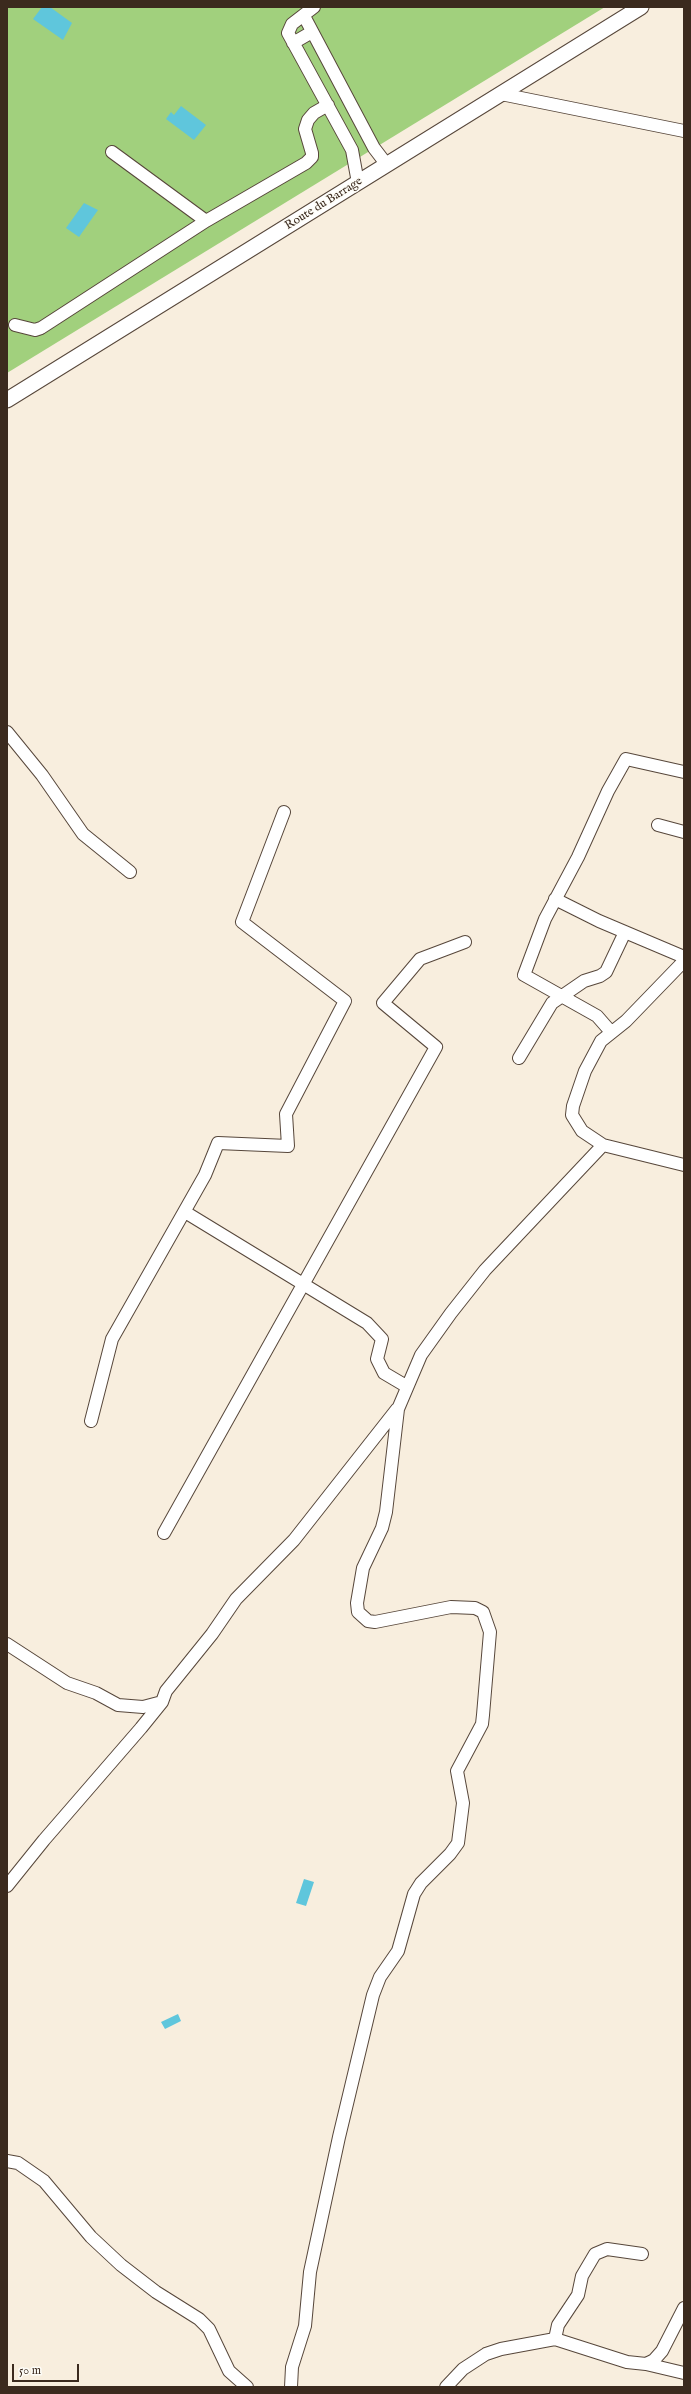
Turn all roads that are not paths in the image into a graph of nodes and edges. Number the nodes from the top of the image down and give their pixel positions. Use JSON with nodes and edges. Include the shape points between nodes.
{"nodes":[{"id":1,"x":314,"y":7,"type":"edge"},
{"id":2,"x":641,"y":7,"type":"edge"},
{"id":3,"x":304,"y":16,"type":"junction"},
{"id":4,"x":312,"y":32,"type":"junction"},
{"id":5,"x":292,"y":43,"type":"junction"},
{"id":6,"x":501,"y":94,"type":"junction"},
{"id":7,"x":328,"y":105,"type":"junction"},
{"id":8,"x":684,"y":131,"type":"edge"},
{"id":9,"x":112,"y":152,"type":"dead end"},
{"id":10,"x":387,"y":165,"type":"junction"},
{"id":11,"x":358,"y":183,"type":"junction"},
{"id":12,"x":206,"y":221,"type":"junction"},
{"id":13,"x":16,"y":325,"type":"dead end"},
{"id":14,"x":7,"y":400,"type":"edge"},
{"id":15,"x":7,"y":732,"type":"edge"},
{"id":16,"x":684,"y":772,"type":"edge"},
{"id":17,"x":284,"y":812,"type":"dead end"},
{"id":18,"x":658,"y":825,"type":"dead end"},
{"id":19,"x":684,"y":832,"type":"edge"},
{"id":20,"x":130,"y":872,"type":"dead end"},
{"id":21,"x":555,"y":899,"type":"junction"},
{"id":22,"x":625,"y":932,"type":"junction"},
{"id":23,"x":465,"y":942,"type":"dead end"},
{"id":24,"x":684,"y":957,"type":"edge"},
{"id":25,"x":684,"y":961,"type":"edge"},
{"id":26,"x":560,"y":996,"type":"junction"},
{"id":27,"x":611,"y":1032,"type":"junction"},
{"id":28,"x":519,"y":1058,"type":"dead end"},
{"id":29,"x":603,"y":1145,"type":"junction"},
{"id":30,"x":684,"y":1165,"type":"edge"},
{"id":31,"x":185,"y":1212,"type":"junction"},
{"id":32,"x":303,"y":1285,"type":"junction"},
{"id":33,"x":406,"y":1386,"type":"junction"},
{"id":34,"x":398,"y":1409,"type":"junction"},
{"id":35,"x":91,"y":1421,"type":"dead end"},
{"id":36,"x":164,"y":1533,"type":"dead end"},
{"id":37,"x":7,"y":1644,"type":"edge"},
{"id":38,"x":162,"y":1702,"type":"junction"},
{"id":39,"x":7,"y":1886,"type":"edge"},
{"id":40,"x":7,"y":2160,"type":"edge"},
{"id":41,"x":642,"y":2254,"type":"dead end"},
{"id":42,"x":684,"y":2308,"type":"edge"},
{"id":43,"x":555,"y":2339,"type":"junction"},
{"id":44,"x":646,"y":2364,"type":"junction"},
{"id":45,"x":684,"y":2372,"type":"edge"},
{"id":46,"x":247,"y":2387,"type":"edge"},
{"id":47,"x":291,"y":2387,"type":"edge"},
{"id":48,"x":446,"y":2387,"type":"edge"}],
"edges":[{"from":1,"to":3,"type":"street"},
{"from":2,"to":6,"type":"main road","name":"Route du Barrage"},
{"from":3,"to":4,"type":"street"},
{"from":3,"to":5,"type":"street","via":[[289,28]]},
{"from":4,"to":5,"type":"street"},
{"from":4,"to":10,"type":"street","via":[[374,148]]},
{"from":5,"to":7,"type":"street"},
{"from":6,"to":8,"type":"street"},
{"from":6,"to":10,"type":"main road","name":"Route du Barrage"},
{"from":7,"to":11,"type":"street","via":[[352,150]]},
{"from":7,"to":12,"type":"street","via":[[314,113],[306,124],[312,153],[310,160]]},
{"from":9,"to":12,"type":"street"},
{"from":10,"to":11,"type":"main road","name":"Route du Barrage"},
{"from":11,"to":14,"type":"main road","name":"Route du Barrage"},
{"from":12,"to":13,"type":"street","via":[[41,328],[35,330]]},
{"from":15,"to":20,"type":"street","via":[[42,775],[83,834]]},
{"from":16,"to":21,"type":"street","via":[[626,759]]},
{"from":17,"to":31,"type":"street","via":[[242,922],[345,1001],[286,1114],[288,1146],[218,1142],[205,1175]]},
{"from":18,"to":19,"type":"street"},
{"from":21,"to":22,"type":"street"},
{"from":21,"to":26,"type":"street","via":[[524,975]]},
{"from":22,"to":24,"type":"street"},
{"from":22,"to":26,"type":"street","via":[[606,972],[584,981]]},
{"from":23,"to":32,"type":"street","via":[[420,959],[383,1003],[436,1047]]},
{"from":25,"to":27,"type":"street","via":[[626,1021]]},
{"from":26,"to":27,"type":"street","via":[[597,1016]]},
{"from":26,"to":28,"type":"street","via":[[552,1003]]},
{"from":27,"to":29,"type":"street","via":[[601,1040],[592,1056],[572,1115],[582,1131]]},
{"from":29,"to":30,"type":"street"},
{"from":29,"to":33,"type":"street","via":[[485,1270],[428,1344]]},
{"from":31,"to":32,"type":"street"},
{"from":31,"to":35,"type":"street","via":[[112,1339]]},
{"from":32,"to":33,"type":"street","via":[[367,1323],[382,1339],[377,1360],[384,1373]]},
{"from":32,"to":36,"type":"street"},
{"from":33,"to":34,"type":"street"},
{"from":34,"to":38,"type":"street","via":[[294,1540],[236,1599],[212,1634],[166,1691]]},
{"from":34,"to":47,"type":"street","via":[[386,1512],[382,1528],[363,1568],[357,1602],[358,1612],[368,1621],[376,1622],[452,1607],[464,1606],[484,1612],[490,1632],[483,1715],[482,1724],[457,1771],[462,1803],[458,1843],[428,1874],[414,1894],[398,1951],[380,1977],[373,1995],[310,2272],[305,2326],[292,2367]]},
{"from":37,"to":38,"type":"street","via":[[67,1683],[96,1693],[118,1705],[143,1707]]},
{"from":38,"to":39,"type":"street"},
{"from":40,"to":46,"type":"street","via":[[18,2163],[44,2180],[91,2237],[120,2265],[209,2329],[229,2371]]},
{"from":41,"to":43,"type":"street","via":[[607,2249],[595,2254],[582,2276],[578,2295],[558,2325]]},
{"from":42,"to":44,"type":"street","via":[[662,2351]]},
{"from":43,"to":44,"type":"street","via":[[627,2362]]},
{"from":43,"to":48,"type":"street","via":[[486,2354],[463,2369]]},
{"from":44,"to":45,"type":"street"}]}
